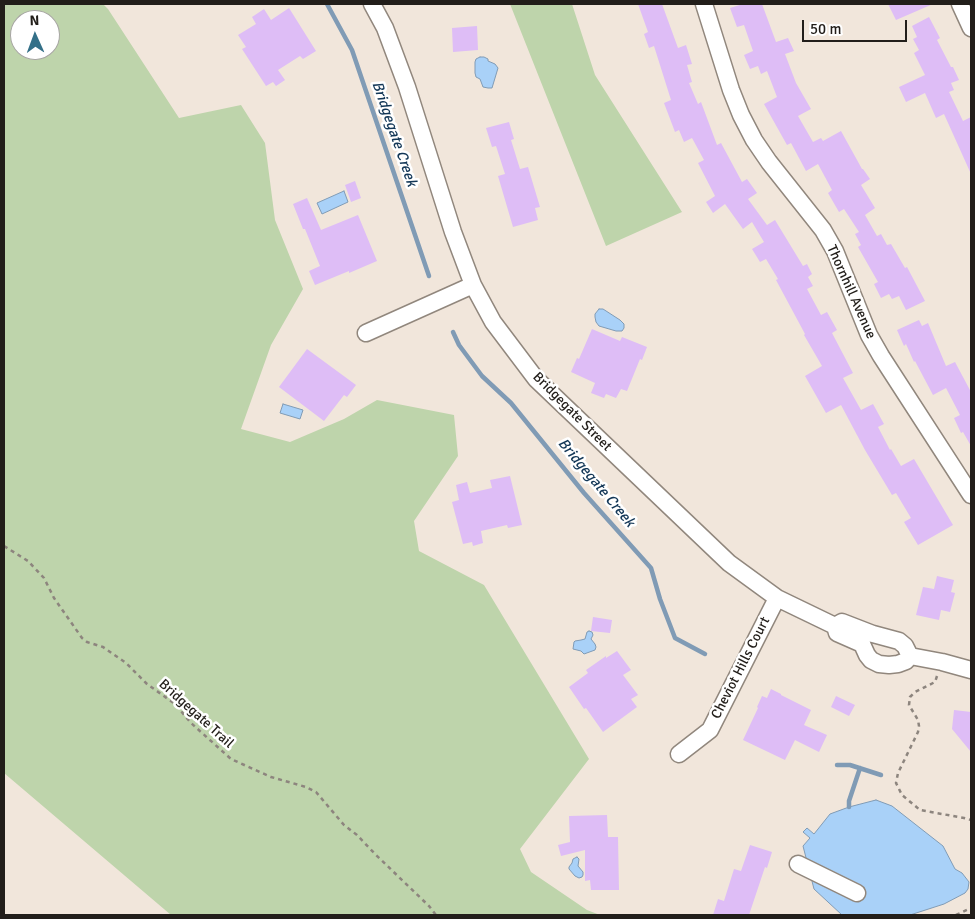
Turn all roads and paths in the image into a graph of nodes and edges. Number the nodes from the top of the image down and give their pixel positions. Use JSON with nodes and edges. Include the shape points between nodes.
{"nodes":[{"id":1,"x":372,"y":4,"type":"edge"},
{"id":2,"x":704,"y":4,"type":"edge"},
{"id":3,"x":960,"y":4,"type":"edge"},
{"id":4,"x":971,"y":28,"type":"edge"},
{"id":5,"x":474,"y":285,"type":"junction"},
{"id":6,"x":366,"y":333,"type":"dead end"},
{"id":7,"x":971,"y":495,"type":"edge"},
{"id":8,"x":4,"y":546,"type":"edge"},
{"id":9,"x":777,"y":598,"type":"junction"},
{"id":10,"x":868,"y":639,"type":"junction"},
{"id":11,"x":910,"y":656,"type":"junction"},
{"id":12,"x":942,"y":662,"type":"junction"},
{"id":13,"x":970,"y":665,"type":"edge"},
{"id":14,"x":679,"y":754,"type":"dead end"},
{"id":15,"x":971,"y":820,"type":"edge"},
{"id":16,"x":798,"y":864,"type":"dead end"},
{"id":17,"x":857,"y":894,"type":"dead end"},
{"id":18,"x":971,"y":908,"type":"edge"},
{"id":19,"x":436,"y":915,"type":"edge"},
{"id":20,"x":956,"y":915,"type":"edge"}],
"edges":[{"from":1,"to":5,"type":"street","name":"Bridgegate Street","via":[[385,28],[407,87],[453,232]]},
{"from":2,"to":7,"type":"street","name":"Thornhill Avenue","via":[[731,90],[754,140],[823,230],[838,258],[869,335]]},
{"from":3,"to":4,"type":"street"},
{"from":5,"to":6,"type":"street"},
{"from":5,"to":9,"type":"street","name":"Bridgegate Street","via":[[493,322],[536,379],[729,563]]},
{"from":8,"to":19,"type":"path","name":"Bridgegate Trail","via":[[28,561],[44,578],[82,638],[126,663],[231,759],[316,792],[344,825]]},
{"from":9,"to":10,"type":"street","name":"Bridgegate Street","via":[[835,626],[842,622]]},
{"from":9,"to":14,"type":"street","name":"Cheviot Hills Court","via":[[710,730]]},
{"from":10,"to":11,"type":"street","name":"Bridgegate Street","via":[[899,641]]},
{"from":10,"to":11,"type":"street","via":[[867,655],[879,664],[898,664]]},
{"from":11,"to":12,"type":"street"},
{"from":12,"to":13,"type":"street"},
{"from":12,"to":15,"type":"path","via":[[935,682],[910,697],[909,704],[919,726],[896,783],[902,795],[920,810]]},
{"from":16,"to":17,"type":"street"},
{"from":18,"to":20,"type":"path"}]}
